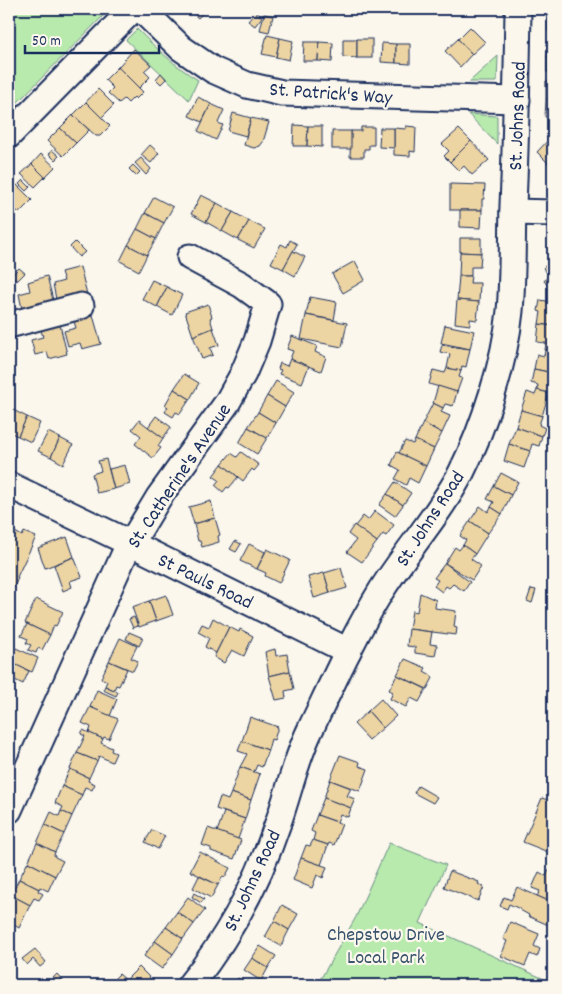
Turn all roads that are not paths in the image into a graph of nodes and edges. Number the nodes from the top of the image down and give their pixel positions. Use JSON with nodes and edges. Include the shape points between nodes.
{"nodes":[{"id":1,"x":133,"y":9,"type":"edge"},
{"id":2,"x":141,"y":9,"type":"edge"},
{"id":3,"x":518,"y":9,"type":"edge"},
{"id":4,"x":517,"y":100,"type":"junction"},
{"id":5,"x":9,"y":135,"type":"edge"},
{"id":6,"x":513,"y":212,"type":"junction"},
{"id":7,"x":553,"y":213,"type":"edge"},
{"id":8,"x":190,"y":257,"type":"dead end"},
{"id":9,"x":81,"y":306,"type":"dead end"},
{"id":10,"x":14,"y":329,"type":"edge"},
{"id":11,"x":9,"y":485,"type":"edge"},
{"id":12,"x":130,"y":544,"type":"junction"},
{"id":13,"x":348,"y":651,"type":"junction"},
{"id":14,"x":9,"y":810,"type":"edge"},
{"id":15,"x":190,"y":985,"type":"edge"}],
"edges":[{"from":1,"to":5,"type":"street"},
{"from":2,"to":4,"type":"street","name":"St. Patrick's Way","via":[[181,48],[213,70],[247,85],[282,93]]},
{"from":3,"to":4,"type":"street","name":"St. Johns Road"},
{"from":4,"to":6,"type":"street","name":"St. Johns Road"},
{"from":6,"to":7,"type":"street"},
{"from":6,"to":13,"type":"street","name":"St. Johns Road","via":[[510,312],[500,365],[483,421],[461,472],[381,591]]},
{"from":8,"to":12,"type":"street","name":"St. Catherine's Avenue","via":[[242,285],[268,304],[257,341],[227,403],[159,497]]},
{"from":9,"to":10,"type":"street"},
{"from":11,"to":12,"type":"street","name":"St Pauls Road"},
{"from":12,"to":13,"type":"street","name":"St Pauls Road"},
{"from":12,"to":14,"type":"street","name":"St. Catherine's Avenue"},
{"from":13,"to":15,"type":"street","name":"St. Johns Road","via":[[305,739],[259,872],[237,916]]}]}
